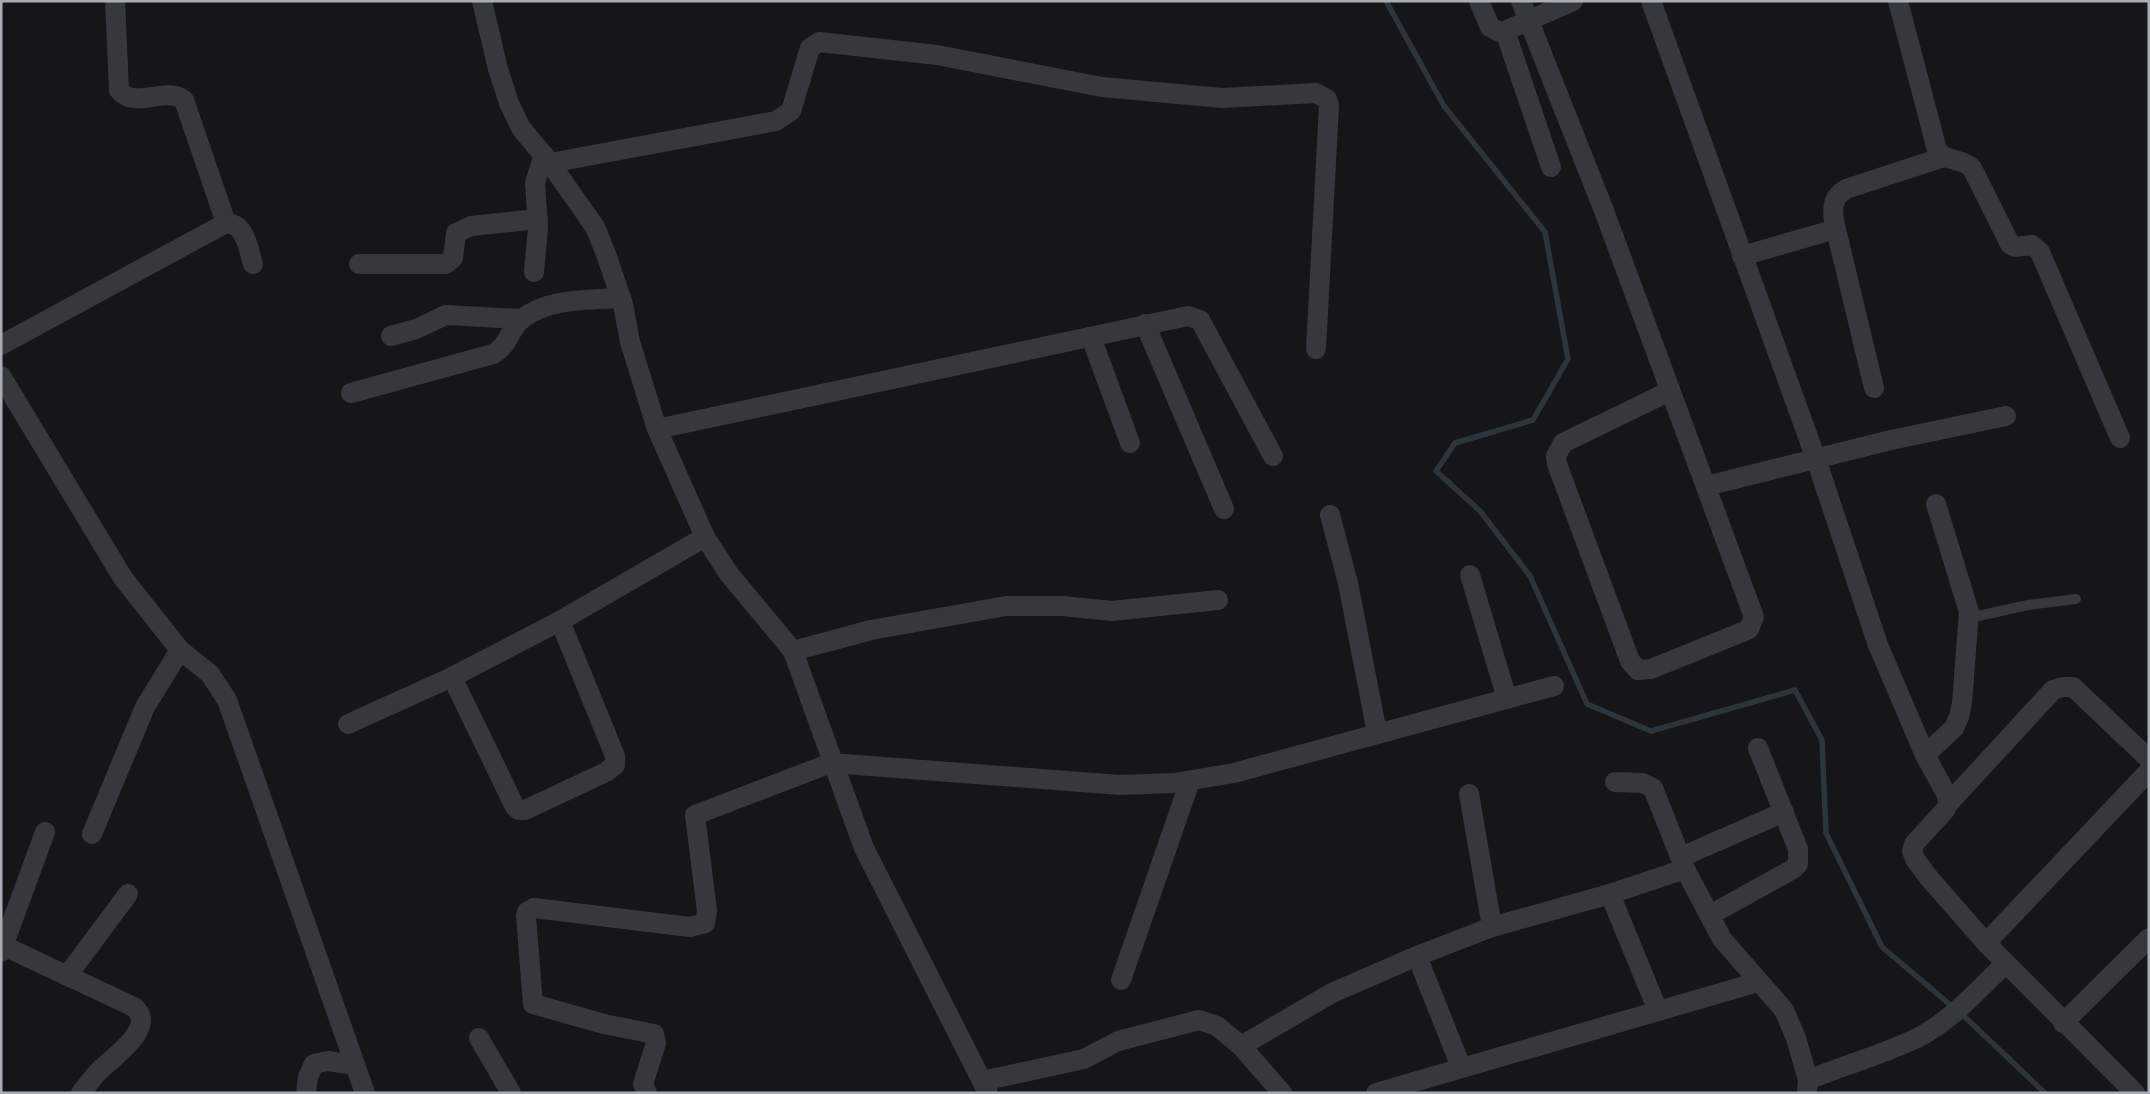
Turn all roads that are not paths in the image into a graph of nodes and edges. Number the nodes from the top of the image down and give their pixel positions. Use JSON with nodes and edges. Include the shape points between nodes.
{"nodes":[{"id":1,"x":115,"y":1,"type":"edge"},
{"id":2,"x":482,"y":1,"type":"edge"},
{"id":3,"x":1478,"y":1,"type":"edge"},
{"id":4,"x":1521,"y":1,"type":"edge"},
{"id":5,"x":1573,"y":1,"type":"edge"},
{"id":6,"x":1651,"y":1,"type":"edge"},
{"id":7,"x":1898,"y":1,"type":"edge"},
{"id":8,"x":1529,"y":20,"type":"junction"},
{"id":9,"x":1506,"y":34,"type":"junction"},
{"id":10,"x":1944,"y":157,"type":"junction"},
{"id":11,"x":547,"y":159,"type":"junction"},
{"id":12,"x":1551,"y":167,"type":"dead end"},
{"id":13,"x":538,"y":219,"type":"junction"},
{"id":14,"x":226,"y":223,"type":"junction"},
{"id":15,"x":1836,"y":229,"type":"junction"},
{"id":16,"x":1742,"y":256,"type":"junction"},
{"id":17,"x":253,"y":264,"type":"dead end"},
{"id":18,"x":358,"y":264,"type":"dead end"},
{"id":19,"x":534,"y":272,"type":"dead end"},
{"id":20,"x":621,"y":298,"type":"junction"},
{"id":21,"x":520,"y":319,"type":"junction"},
{"id":22,"x":1145,"y":324,"type":"junction"},
{"id":23,"x":391,"y":336,"type":"dead end"},
{"id":24,"x":1090,"y":337,"type":"junction"},
{"id":25,"x":1,"y":345,"type":"edge"},
{"id":26,"x":1316,"y":350,"type":"dead end"},
{"id":27,"x":1,"y":376,"type":"edge"},
{"id":28,"x":1874,"y":388,"type":"dead end"},
{"id":29,"x":1670,"y":391,"type":"junction"},
{"id":30,"x":351,"y":393,"type":"dead end"},
{"id":31,"x":2006,"y":416,"type":"dead end"},
{"id":32,"x":657,"y":429,"type":"junction"},
{"id":33,"x":2120,"y":438,"type":"dead end"},
{"id":34,"x":1130,"y":443,"type":"dead end"},
{"id":35,"x":1273,"y":456,"type":"dead end"},
{"id":36,"x":1816,"y":459,"type":"junction"},
{"id":37,"x":1706,"y":486,"type":"junction"},
{"id":38,"x":1936,"y":504,"type":"dead end"},
{"id":39,"x":1224,"y":508,"type":"dead end"},
{"id":40,"x":1330,"y":515,"type":"dead end"},
{"id":41,"x":705,"y":537,"type":"junction"},
{"id":42,"x":1470,"y":575,"type":"dead end"},
{"id":43,"x":2076,"y":599,"type":"dead end"},
{"id":44,"x":1218,"y":600,"type":"dead end"},
{"id":45,"x":1969,"y":618,"type":"junction"},
{"id":46,"x":560,"y":620,"type":"junction"},
{"id":47,"x":180,"y":650,"type":"junction"},
{"id":48,"x":792,"y":651,"type":"junction"},
{"id":49,"x":452,"y":677,"type":"junction"},
{"id":50,"x":1554,"y":686,"type":"dead end"},
{"id":51,"x":1507,"y":699,"type":"junction"},
{"id":52,"x":348,"y":724,"type":"dead end"},
{"id":53,"x":1376,"y":733,"type":"junction"},
{"id":54,"x":1758,"y":748,"type":"dead end"},
{"id":55,"x":1925,"y":755,"type":"junction"},
{"id":56,"x":2149,"y":759,"type":"edge"},
{"id":57,"x":832,"y":763,"type":"junction"},
{"id":58,"x":2149,"y":771,"type":"edge"},
{"id":59,"x":1190,"y":781,"type":"junction"},
{"id":60,"x":1615,"y":782,"type":"dead end"},
{"id":61,"x":1469,"y":794,"type":"dead end"},
{"id":62,"x":1948,"y":804,"type":"junction"},
{"id":63,"x":1784,"y":812,"type":"junction"},
{"id":64,"x":45,"y":832,"type":"dead end"},
{"id":65,"x":92,"y":834,"type":"dead end"},
{"id":66,"x":1683,"y":863,"type":"junction"},
{"id":67,"x":128,"y":894,"type":"dead end"},
{"id":68,"x":1610,"y":894,"type":"junction"},
{"id":69,"x":1710,"y":915,"type":"junction"},
{"id":70,"x":1492,"y":928,"type":"junction"},
{"id":71,"x":2149,"y":938,"type":"edge"},
{"id":72,"x":1986,"y":943,"type":"junction"},
{"id":73,"x":2,"y":949,"type":"edge"},
{"id":74,"x":1417,"y":956,"type":"junction"},
{"id":75,"x":2005,"y":964,"type":"junction"},
{"id":76,"x":67,"y":976,"type":"junction"},
{"id":77,"x":1121,"y":980,"type":"dead end"},
{"id":78,"x":1758,"y":982,"type":"junction"},
{"id":79,"x":1658,"y":1010,"type":"junction"},
{"id":80,"x":2063,"y":1023,"type":"junction"},
{"id":81,"x":479,"y":1038,"type":"dead end"},
{"id":82,"x":1241,"y":1046,"type":"junction"},
{"id":83,"x":355,"y":1065,"type":"junction"},
{"id":84,"x":1461,"y":1067,"type":"junction"},
{"id":85,"x":1807,"y":1086,"type":"edge"},
{"id":86,"x":985,"y":1087,"type":"edge"},
{"id":87,"x":81,"y":1093,"type":"edge"},
{"id":88,"x":306,"y":1093,"type":"edge"},
{"id":89,"x":365,"y":1093,"type":"edge"},
{"id":90,"x":511,"y":1093,"type":"edge"},
{"id":91,"x":647,"y":1093,"type":"edge"},
{"id":92,"x":1282,"y":1093,"type":"edge"},
{"id":93,"x":1376,"y":1093,"type":"edge"},
{"id":94,"x":2135,"y":1093,"type":"edge"}],
"edges":[{"from":1,"to":14,"type":"street","via":[[119,90],[133,98],[174,96],[184,100]]},
{"from":2,"to":11,"type":"street","via":[[509,103],[521,128]]},
{"from":3,"to":9,"type":"street","via":[[1490,27]]},
{"from":4,"to":8,"type":"street"},
{"from":5,"to":8,"type":"street"},
{"from":6,"to":16,"type":"street"},
{"from":7,"to":10,"type":"street","via":[[1935,144]]},
{"from":8,"to":9,"type":"street","via":[[1506,30]]},
{"from":8,"to":29,"type":"street"},
{"from":9,"to":12,"type":"street"},
{"from":10,"to":15,"type":"street","via":[[1842,192],[1832,204]]},
{"from":10,"to":33,"type":"street","via":[[1964,162],[1972,168],[2010,244],[2015,247],[2032,245],[2040,252]]},
{"from":11,"to":13,"type":"street","via":[[535,183]]},
{"from":11,"to":20,"type":"street","via":[[595,227]]},
{"from":11,"to":26,"type":"street","via":[[776,121],[791,111],[810,48],[819,42],[937,55],[1102,87],[1222,98],[1316,93],[1327,99],[1329,106]]},
{"from":13,"to":18,"type":"street","via":[[461,229],[456,233],[454,258],[446,264]]},
{"from":13,"to":19,"type":"street"},
{"from":14,"to":17,"type":"street","via":[[233,223],[243,234]]},
{"from":14,"to":25,"type":"street"},
{"from":15,"to":16,"type":"street"},
{"from":15,"to":28,"type":"street"},
{"from":16,"to":36,"type":"street"},
{"from":20,"to":21,"type":"street","via":[[561,302]]},
{"from":20,"to":32,"type":"street","via":[[630,342]]},
{"from":21,"to":23,"type":"street","via":[[446,315]]},
{"from":21,"to":30,"type":"street","via":[[505,346],[493,354]]},
{"from":22,"to":24,"type":"street"},
{"from":22,"to":35,"type":"street","via":[[1182,316],[1200,320]]},
{"from":22,"to":39,"type":"street"},
{"from":24,"to":32,"type":"street"},
{"from":24,"to":34,"type":"street"},
{"from":27,"to":47,"type":"street","via":[[123,578]]},
{"from":29,"to":37,"type":"street"},
{"from":29,"to":37,"type":"street","via":[[1564,443],[1556,456],[1630,661],[1638,670],[1651,669],[1749,629],[1752,624],[1752,608]]},
{"from":31,"to":36,"type":"street"},
{"from":32,"to":41,"type":"street"},
{"from":36,"to":37,"type":"street"},
{"from":36,"to":55,"type":"street","via":[[1878,645]]},
{"from":38,"to":45,"type":"street","via":[[1962,583]]},
{"from":40,"to":53,"type":"street","via":[[1348,583]]},
{"from":41,"to":46,"type":"street"},
{"from":41,"to":48,"type":"street","via":[[728,574]]},
{"from":42,"to":51,"type":"street"},
{"from":43,"to":45,"type":"lane"},
{"from":44,"to":48,"type":"street","via":[[1112,611],[1062,606],[1006,606],[871,630]]},
{"from":45,"to":55,"type":"street","via":[[1959,717],[1954,728]]},
{"from":46,"to":49,"type":"street"},
{"from":46,"to":49,"type":"street","via":[[615,756],[615,765],[606,772],[525,810],[515,807]]},
{"from":47,"to":65,"type":"street","via":[[145,707]]},
{"from":47,"to":83,"type":"street","via":[[210,674],[227,700]]},
{"from":48,"to":57,"type":"street"},
{"from":49,"to":52,"type":"street"},
{"from":50,"to":51,"type":"street"},
{"from":51,"to":53,"type":"street"},
{"from":53,"to":59,"type":"street","via":[[1234,773]]},
{"from":54,"to":63,"type":"street"},
{"from":55,"to":62,"type":"street","via":[[1946,790]]},
{"from":56,"to":62,"type":"street","via":[[2073,687],[2062,687],[2054,690]]},
{"from":57,"to":59,"type":"street","via":[[1120,785]]},
{"from":57,"to":86,"type":"street","via":[[864,848]]},
{"from":57,"to":91,"type":"street","via":[[695,815],[708,911],[702,925],[690,927],[534,908],[527,912],[533,1004],[654,1034],[656,1043],[643,1084]]},
{"from":58,"to":72,"type":"street"},
{"from":59,"to":77,"type":"street"},
{"from":60,"to":66,"type":"street","via":[[1642,783],[1653,788]]},
{"from":61,"to":70,"type":"street"},
{"from":62,"to":72,"type":"street","via":[[1914,844],[1912,851],[1929,878]]},
{"from":63,"to":66,"type":"street"},
{"from":63,"to":69,"type":"street","via":[[1798,849],[1798,864]]},
{"from":64,"to":73,"type":"street"},
{"from":66,"to":68,"type":"street"},
{"from":66,"to":69,"type":"street"},
{"from":67,"to":76,"type":"street"},
{"from":68,"to":70,"type":"street"},
{"from":68,"to":79,"type":"street"},
{"from":69,"to":78,"type":"street","via":[[1722,939]]},
{"from":70,"to":74,"type":"street"},
{"from":71,"to":80,"type":"street"},
{"from":72,"to":75,"type":"street"},
{"from":73,"to":76,"type":"street"},
{"from":74,"to":82,"type":"street","via":[[1332,993]]},
{"from":74,"to":84,"type":"street"},
{"from":75,"to":80,"type":"street"},
{"from":75,"to":85,"type":"street","via":[[1934,1028]]},
{"from":76,"to":87,"type":"street","via":[[134,1007],[141,1016],[135,1036]]},
{"from":78,"to":79,"type":"street"},
{"from":78,"to":85,"type":"street","via":[[1784,1010],[1790,1022]]},
{"from":79,"to":84,"type":"street"},
{"from":80,"to":94,"type":"street"},
{"from":81,"to":90,"type":"street"},
{"from":82,"to":86,"type":"street","via":[[1217,1026],[1191,1021],[1118,1042],[1084,1059]]},
{"from":82,"to":92,"type":"street"},
{"from":83,"to":88,"type":"street","via":[[314,1064]]},
{"from":83,"to":89,"type":"street"},
{"from":84,"to":93,"type":"street"}]}
